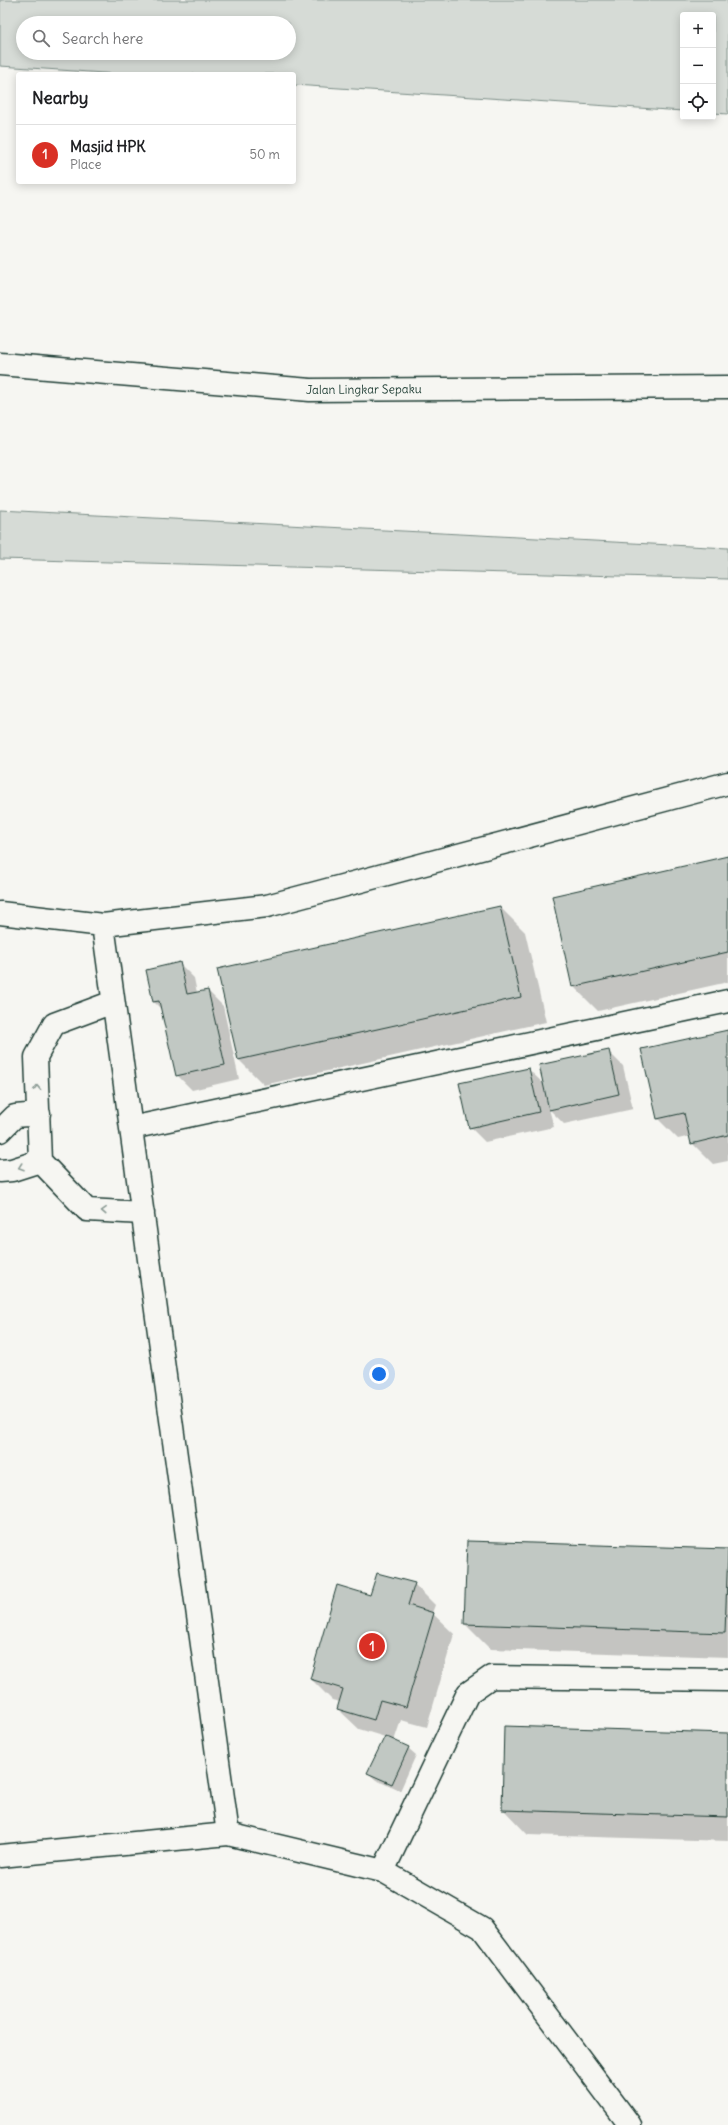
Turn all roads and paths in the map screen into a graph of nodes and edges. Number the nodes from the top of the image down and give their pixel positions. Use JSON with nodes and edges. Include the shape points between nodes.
{"nodes":[{"id":1,"x":0,"y":364,"type":"edge"},
{"id":2,"x":728,"y":387,"type":"edge"},
{"id":3,"x":728,"y":782,"type":"edge"},
{"id":4,"x":0,"y":913,"type":"edge"},
{"id":5,"x":103,"y":925,"type":"junction"},
{"id":6,"x":728,"y":1001,"type":"edge"},
{"id":7,"x":113,"y":1002,"type":"junction"},
{"id":8,"x":38,"y":1114,"type":"junction"},
{"id":9,"x":131,"y":1128,"type":"junction"},
{"id":10,"x":0,"y":1131,"type":"edge"},
{"id":11,"x":40,"y":1160,"type":"junction"},
{"id":12,"x":0,"y":1171,"type":"edge"},
{"id":13,"x":143,"y":1213,"type":"junction"},
{"id":14,"x":728,"y":1680,"type":"edge"},
{"id":15,"x":228,"y":1834,"type":"junction"},
{"id":16,"x":0,"y":1856,"type":"edge"},
{"id":17,"x":383,"y":1872,"type":"junction"},
{"id":18,"x":630,"y":2125,"type":"edge"}],
"edges":[{"from":1,"to":2,"type":"street","name":"Jalan Lingkar Sepaku","via":[[310,390]]},
{"from":3,"to":5,"type":"street","via":[[268,906]]},
{"from":4,"to":5,"type":"street"},
{"from":5,"to":7,"type":"street"},
{"from":6,"to":9,"type":"street"},
{"from":8,"to":7,"type":"street","one_way":true,"via":[[36,1057],[54,1024]]},
{"from":7,"to":9,"type":"street"},
{"from":8,"to":10,"type":"street","via":[[16,1116]]},
{"from":8,"to":11,"type":"street"},
{"from":9,"to":13,"type":"street"},
{"from":11,"to":12,"type":"street","one_way":true,"via":[[12,1170]]},
{"from":13,"to":11,"type":"street","one_way":true,"via":[[87,1210]]},
{"from":13,"to":15,"type":"street"},
{"from":14,"to":17,"type":"street","via":[[491,1677],[468,1693]]},
{"from":15,"to":16,"type":"street"},
{"from":15,"to":17,"type":"street"},
{"from":17,"to":18,"type":"street","via":[[482,1928]]}]}
